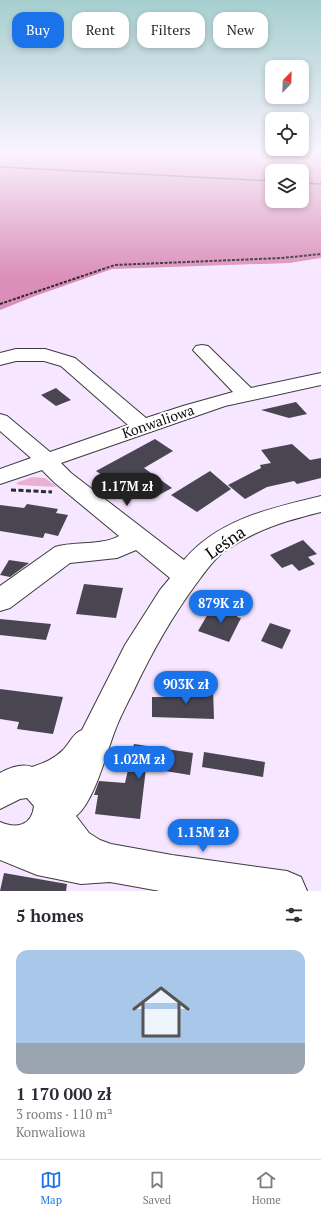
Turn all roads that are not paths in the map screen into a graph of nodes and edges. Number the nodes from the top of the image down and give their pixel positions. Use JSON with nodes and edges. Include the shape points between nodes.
{"nodes":[{"id":1,"x":202,"y":350,"type":"dead end"},
{"id":2,"x":0,"y":359,"type":"edge"},
{"id":3,"x":321,"y":379,"type":"edge"},
{"id":4,"x":247,"y":395,"type":"junction"},
{"id":5,"x":0,"y":420,"type":"edge"},
{"id":6,"x":142,"y":426,"type":"junction"},
{"id":7,"x":47,"y":461,"type":"junction"},
{"id":8,"x":0,"y":477,"type":"edge"},
{"id":9,"x":321,"y":504,"type":"edge"},
{"id":10,"x":137,"y":538,"type":"junction"},
{"id":11,"x":186,"y":576,"type":"junction"},
{"id":12,"x":0,"y":600,"type":"edge"},
{"id":13,"x":100,"y":726,"type":"junction"},
{"id":14,"x":12,"y":785,"type":"edge"},
{"id":15,"x":52,"y":813,"type":"junction"},
{"id":16,"x":4,"y":843,"type":"edge"},
{"id":17,"x":111,"y":864,"type":"junction"},
{"id":18,"x":168,"y":883,"type":"edge"},
{"id":19,"x":287,"y":891,"type":"edge"}],
"edges":[{"from":1,"to":4,"type":"street"},
{"from":2,"to":6,"type":"street","via":[[16,355],[45,356],[68,362]]},
{"from":3,"to":4,"type":"street","name":"Konwaliowa"},
{"from":4,"to":6,"type":"street","name":"Konwaliowa"},
{"from":5,"to":7,"type":"street"},
{"from":6,"to":7,"type":"street","name":"Konwaliowa"},
{"from":7,"to":8,"type":"street","name":"Konwaliowa"},
{"from":7,"to":10,"type":"street","via":[[63,478]]},
{"from":9,"to":11,"type":"street","name":"Leśna","via":[[267,518],[241,529],[210,549]]},
{"from":10,"to":11,"type":"street"},
{"from":10,"to":12,"type":"street","via":[[118,548],[64,554]]},
{"from":11,"to":13,"type":"street","name":"Leśna","via":[[149,632]]},
{"from":13,"to":14,"type":"street","name":"Leśna","via":[[75,761],[60,772]]},
{"from":13,"to":15,"type":"street","name":"Leśna","via":[[76,787],[67,801]]},
{"from":14,"to":15,"type":"street","via":[[42,787],[52,803]]},
{"from":15,"to":16,"type":"street","via":[[46,828],[38,838],[26,844]]},
{"from":15,"to":17,"type":"street","via":[[76,846]]},
{"from":16,"to":17,"type":"street","via":[[37,856],[82,865]]},
{"from":17,"to":18,"type":"street"},
{"from":18,"to":19,"type":"street"}]}
